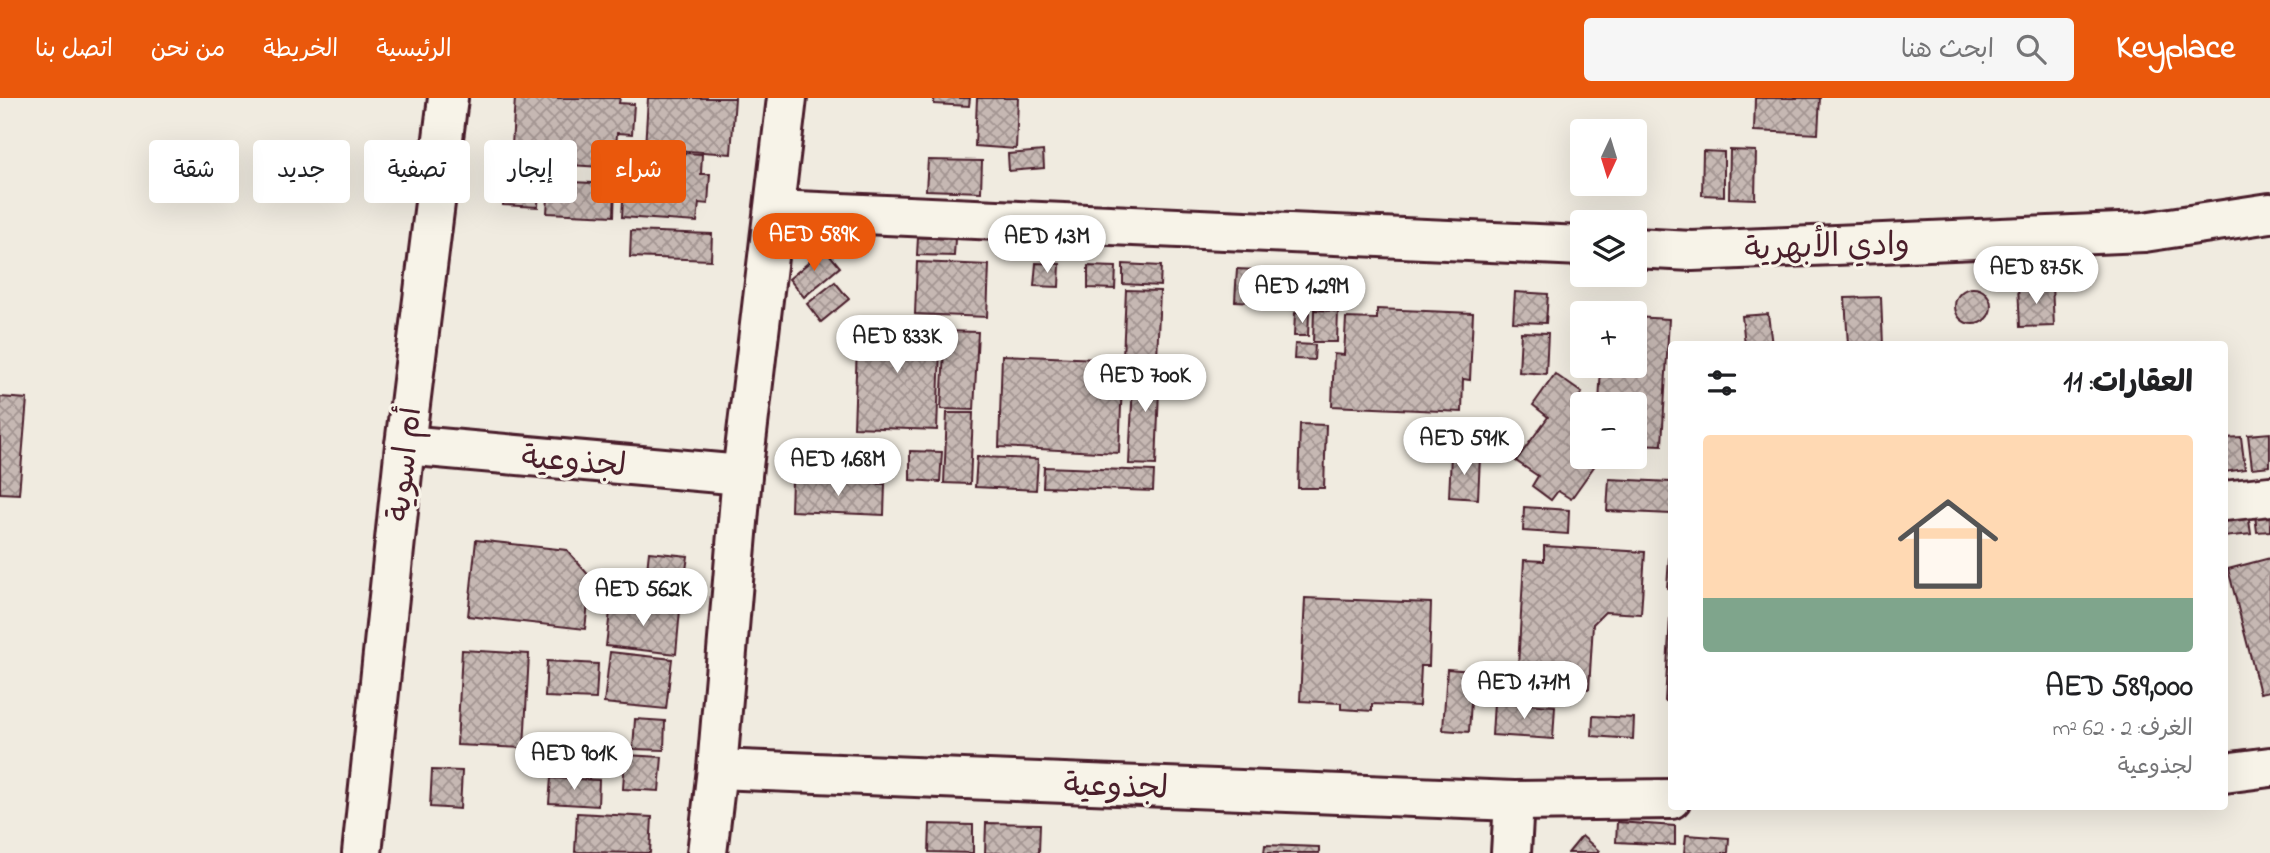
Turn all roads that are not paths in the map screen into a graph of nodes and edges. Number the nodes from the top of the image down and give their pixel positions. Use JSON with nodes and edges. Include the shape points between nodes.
{"nodes":[{"id":1,"x":448,"y":98,"type":"edge"},
{"id":2,"x":786,"y":98,"type":"edge"},
{"id":3,"x":774,"y":210,"type":"junction"},
{"id":4,"x":2270,"y":213,"type":"edge"},
{"id":5,"x":1570,"y":245,"type":"edge"},
{"id":6,"x":1647,"y":249,"type":"edge"},
{"id":7,"x":405,"y":445,"type":"junction"},
{"id":8,"x":743,"y":475,"type":"junction"},
{"id":9,"x":2270,"y":496,"type":"edge"},
{"id":10,"x":2228,"y":500,"type":"edge"},
{"id":11,"x":2270,"y":767,"type":"edge"},
{"id":12,"x":717,"y":769,"type":"junction"},
{"id":13,"x":2228,"y":772,"type":"edge"},
{"id":14,"x":1668,"y":799,"type":"edge"},
{"id":15,"x":1514,"y":801,"type":"junction"},
{"id":16,"x":360,"y":846,"type":"edge"},
{"id":17,"x":707,"y":853,"type":"edge"},
{"id":18,"x":1511,"y":853,"type":"edge"}],
"edges":[{"from":1,"to":7,"type":"street","name":"أم اسوية"},
{"from":2,"to":3,"type":"street"},
{"from":3,"to":5,"type":"street"},
{"from":3,"to":8,"type":"street"},
{"from":4,"to":6,"type":"street","name":"وادي الأبهرية","via":[[2144,232],[1692,251]]},
{"from":7,"to":8,"type":"street","name":"لجذوعية"},
{"from":7,"to":16,"type":"street","name":"أم اسوية"},
{"from":8,"to":12,"type":"street"},
{"from":9,"to":10,"type":"street"},
{"from":11,"to":13,"type":"street"},
{"from":12,"to":15,"type":"street","name":"لجذوعية"},
{"from":12,"to":17,"type":"street"},
{"from":14,"to":15,"type":"street","name":"لجذوعية"},
{"from":15,"to":18,"type":"street"}]}
